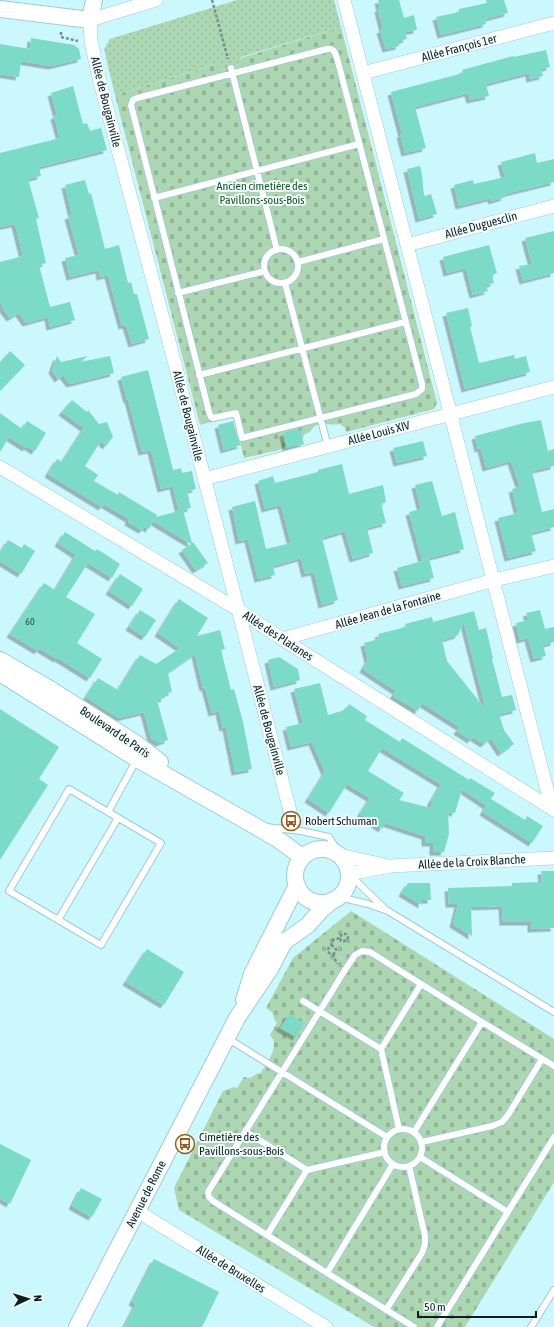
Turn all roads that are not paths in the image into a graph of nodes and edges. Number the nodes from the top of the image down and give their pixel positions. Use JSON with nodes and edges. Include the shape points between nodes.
{"nodes":[{"id":1,"x":94,"y":0,"type":"edge"},
{"id":2,"x":122,"y":0,"type":"edge"},
{"id":3,"x":344,"y":0,"type":"edge"},
{"id":4,"x":150,"y":2,"type":"edge"},
{"id":5,"x":0,"y":9,"type":"edge"},
{"id":6,"x":90,"y":20,"type":"junction"},
{"id":7,"x":554,"y":23,"type":"edge"},
{"id":8,"x":231,"y":71,"type":"junction"},
{"id":9,"x":363,"y":73,"type":"junction"},
{"id":10,"x":359,"y":144,"type":"junction"},
{"id":11,"x":257,"y":171,"type":"junction"},
{"id":12,"x":154,"y":198,"type":"junction"},
{"id":13,"x":554,"y":206,"type":"edge"},
{"id":14,"x":384,"y":239,"type":"junction"},
{"id":15,"x":407,"y":245,"type":"junction"},
{"id":16,"x":277,"y":250,"type":"junction"},
{"id":17,"x":298,"y":262,"type":"junction"},
{"id":18,"x":265,"y":271,"type":"junction"},
{"id":19,"x":285,"y":283,"type":"junction"},
{"id":20,"x":178,"y":293,"type":"junction"},
{"id":21,"x":405,"y":322,"type":"junction"},
{"id":22,"x":302,"y":348,"type":"junction"},
{"id":23,"x":199,"y":375,"type":"junction"},
{"id":24,"x":554,"y":387,"type":"edge"},
{"id":25,"x":451,"y":414,"type":"junction"},
{"id":26,"x":320,"y":418,"type":"junction"},
{"id":27,"x":328,"y":447,"type":"junction"},
{"id":28,"x":0,"y":467,"type":"edge"},
{"id":29,"x":204,"y":479,"type":"junction"},
{"id":30,"x":554,"y":566,"type":"edge"},
{"id":31,"x":494,"y":580,"type":"junction"},
{"id":32,"x":237,"y":609,"type":"junction"},
{"id":33,"x":282,"y":639,"type":"junction"},
{"id":34,"x":0,"y":660,"type":"edge"},
{"id":35,"x":0,"y":673,"type":"edge"},
{"id":36,"x":137,"y":759,"type":"junction"},
{"id":37,"x":174,"y":774,"type":"junction"},
{"id":38,"x":227,"y":809,"type":"junction"},
{"id":39,"x":553,"y":809,"type":"edge"},
{"id":40,"x":290,"y":811,"type":"dead end"},
{"id":41,"x":108,"y":812,"type":"junction"},
{"id":42,"x":118,"y":818,"type":"junction"},
{"id":43,"x":255,"y":826,"type":"junction"},
{"id":44,"x":340,"y":855,"type":"junction"},
{"id":45,"x":302,"y":857,"type":"junction"},
{"id":46,"x":554,"y":858,"type":"edge"},
{"id":47,"x":390,"y":866,"type":"junction"},
{"id":48,"x":349,"y":874,"type":"junction"},
{"id":49,"x":297,"y":885,"type":"junction"},
{"id":50,"x":336,"y":898,"type":"junction"},
{"id":51,"x":388,"y":911,"type":"junction"},
{"id":52,"x":58,"y":920,"type":"junction"},
{"id":53,"x":421,"y":984,"type":"junction"},
{"id":54,"x":303,"y":1001,"type":"dead end"},
{"id":55,"x":319,"y":1011,"type":"junction"},
{"id":56,"x":554,"y":1012,"type":"edge"},
{"id":57,"x":237,"y":1018,"type":"junction"},
{"id":58,"x":482,"y":1022,"type":"junction"},
{"id":59,"x":227,"y":1038,"type":"junction"},
{"id":60,"x":381,"y":1049,"type":"junction"},
{"id":61,"x":542,"y":1059,"type":"junction"},
{"id":62,"x":554,"y":1066,"type":"edge"},
{"id":63,"x":282,"y":1072,"type":"junction"},
{"id":64,"x":400,"y":1129,"type":"junction"},
{"id":65,"x":246,"y":1131,"type":"junction"},
{"id":66,"x":414,"y":1132,"type":"junction"},
{"id":67,"x":387,"y":1137,"type":"junction"},
{"id":68,"x":554,"y":1137,"type":"edge"},
{"id":69,"x":422,"y":1142,"type":"junction"},
{"id":70,"x":385,"y":1152,"type":"junction"},
{"id":71,"x":420,"y":1157,"type":"junction"},
{"id":72,"x":394,"y":1164,"type":"junction"},
{"id":73,"x":409,"y":1166,"type":"junction"},
{"id":74,"x":307,"y":1170,"type":"junction"},
{"id":75,"x":137,"y":1211,"type":"junction"},
{"id":76,"x":508,"y":1212,"type":"junction"},
{"id":77,"x":267,"y":1236,"type":"junction"},
{"id":78,"x":327,"y":1273,"type":"junction"},
{"id":79,"x":554,"y":1290,"type":"edge"},
{"id":80,"x":386,"y":1310,"type":"junction"},
{"id":81,"x":76,"y":1327,"type":"edge"},
{"id":82,"x":326,"y":1327,"type":"edge"},
{"id":83,"x":414,"y":1327,"type":"edge"},
{"id":84,"x":437,"y":1327,"type":"edge"},
{"id":85,"x":531,"y":1327,"type":"edge"}],
"edges":[{"from":1,"to":6,"type":"street"},
{"from":2,"to":4,"type":"street"},
{"from":3,"to":9,"type":"street"},
{"from":4,"to":6,"type":"street"},
{"from":5,"to":6,"type":"street"},
{"from":6,"to":29,"type":"street","name":"Allée de Bougainville","via":[[91,42],[100,82]]},
{"from":7,"to":9,"type":"street","name":"Allée François 1er"},
{"from":8,"to":10,"type":"lane","via":[[332,49],[337,58]]},
{"from":8,"to":11,"type":"lane"},
{"from":8,"to":12,"type":"lane","via":[[137,98],[132,102],[131,107]]},
{"from":9,"to":15,"type":"street"},
{"from":10,"to":11,"type":"lane"},
{"from":10,"to":14,"type":"lane"},
{"from":11,"to":12,"type":"lane"},
{"from":11,"to":16,"type":"lane"},
{"from":12,"to":20,"type":"lane"},
{"from":13,"to":15,"type":"street","name":"Allée Duguesclin"},
{"from":14,"to":17,"type":"lane"},
{"from":14,"to":21,"type":"lane"},
{"from":15,"to":25,"type":"street"},
{"from":16,"to":17,"type":"lane","via":[[288,250]]},
{"from":16,"to":18,"type":"lane","via":[[265,260]]},
{"from":17,"to":19,"type":"lane","via":[[294,277]]},
{"from":18,"to":19,"type":"lane","via":[[275,282]]},
{"from":18,"to":20,"type":"lane"},
{"from":19,"to":22,"type":"lane"},
{"from":20,"to":23,"type":"lane"},
{"from":21,"to":22,"type":"lane"},
{"from":21,"to":26,"type":"lane","via":[[422,384],[421,391]]},
{"from":22,"to":23,"type":"lane"},
{"from":22,"to":26,"type":"lane"},
{"from":23,"to":26,"type":"lane","via":[[210,416],[215,418],[236,413],[242,438]]},
{"from":24,"to":25,"type":"street","name":"Allée Louis XIV"},
{"from":25,"to":27,"type":"street","name":"Allée Louis XIV"},
{"from":25,"to":31,"type":"street"},
{"from":26,"to":27,"type":"lane"},
{"from":27,"to":29,"type":"street","name":"Allée Louis XIV"},
{"from":28,"to":32,"type":"street","name":"Allée des Platanes"},
{"from":29,"to":32,"type":"street","name":"Allée de Bougainville"},
{"from":30,"to":31,"type":"street","name":"Allée Jean de la Fontaine"},
{"from":31,"to":33,"type":"street","name":"Allée Jean de la Fontaine"},
{"from":31,"to":39,"type":"street"},
{"from":32,"to":33,"type":"street","name":"Allée des Platanes"},
{"from":32,"to":40,"type":"street","name":"Allée de Bougainville"},
{"from":33,"to":39,"type":"street","name":"Allée des Platanes"},
{"from":34,"to":37,"type":"street","name":"Boulevard de Paris","via":[[130,740]]},
{"from":35,"to":36,"type":"street","name":"Boulevard de Paris"},
{"from":36,"to":37,"type":"street","via":[[142,754]]},
{"from":36,"to":38,"type":"street","name":"Boulevard de Paris"},
{"from":36,"to":41,"type":"lane"},
{"from":37,"to":38,"type":"street","name":"Boulevard de Paris"},
{"from":38,"to":43,"type":"street","name":"Boulevard de Paris"},
{"from":41,"to":42,"type":"lane"},
{"from":41,"to":52,"type":"lane","via":[[69,789],[9,891]]},
{"from":42,"to":52,"type":"lane"},
{"from":42,"to":52,"type":"lane","via":[[161,843],[101,945]]},
{"from":43,"to":44,"type":"lane","via":[[329,837]]},
{"from":43,"to":45,"type":"street","name":"Boulevard de Paris"},
{"from":44,"to":45,"type":"street","via":[[329,850],[316,849]]},
{"from":44,"to":47,"type":"street","name":"Allée de la Croix Blanche"},
{"from":44,"to":48,"type":"street","via":[[348,867]]},
{"from":45,"to":49,"type":"street","via":[[296,870]]},
{"from":46,"to":47,"type":"street","name":"Allée de la Croix Blanche"},
{"from":47,"to":48,"type":"street","name":"Allée de la Croix Blanche"},
{"from":48,"to":50,"type":"street","via":[[345,890]]},
{"from":48,"to":51,"type":"lane"},
{"from":49,"to":50,"type":"street","via":[[301,893],[316,902],[325,903]]},
{"from":49,"to":57,"type":"street","name":"Avenue de Rome","via":[[252,974]]},
{"from":50,"to":51,"type":"lane"},
{"from":50,"to":57,"type":"street","name":"Avenue de Rome","via":[[308,925],[284,942],[270,970]]},
{"from":51,"to":56,"type":"lane"},
{"from":53,"to":55,"type":"lane","via":[[368,952],[362,951],[354,956]]},
{"from":53,"to":58,"type":"lane"},
{"from":53,"to":60,"type":"lane"},
{"from":54,"to":55,"type":"lane"},
{"from":55,"to":60,"type":"lane"},
{"from":55,"to":63,"type":"lane"},
{"from":57,"to":59,"type":"street","name":"Avenue de Rome"},
{"from":58,"to":61,"type":"lane"},
{"from":58,"to":66,"type":"lane"},
{"from":59,"to":63,"type":"lane"},
{"from":59,"to":75,"type":"street","name":"Avenue de Rome"},
{"from":60,"to":64,"type":"lane"},
{"from":61,"to":62,"type":"lane"},
{"from":61,"to":69,"type":"lane","via":[[502,1122]]},
{"from":63,"to":65,"type":"lane"},
{"from":63,"to":67,"type":"lane"},
{"from":64,"to":66,"type":"lane","via":[[405,1128]]},
{"from":64,"to":67,"type":"lane"},
{"from":65,"to":74,"type":"lane"},
{"from":65,"to":77,"type":"lane","via":[[208,1195],[213,1202]]},
{"from":66,"to":69,"type":"lane"},
{"from":67,"to":70,"type":"lane"},
{"from":68,"to":76,"type":"lane"},
{"from":69,"to":71,"type":"lane"},
{"from":70,"to":72,"type":"lane"},
{"from":70,"to":74,"type":"lane"},
{"from":71,"to":73,"type":"lane"},
{"from":71,"to":76,"type":"lane"},
{"from":72,"to":73,"type":"lane"},
{"from":72,"to":78,"type":"lane"},
{"from":73,"to":80,"type":"lane","via":[[425,1244]]},
{"from":74,"to":77,"type":"lane"},
{"from":75,"to":81,"type":"street","name":"Avenue de Rome"},
{"from":75,"to":82,"type":"street","name":"Allée de Bruxelles"},
{"from":76,"to":84,"type":"lane"},
{"from":77,"to":78,"type":"lane"},
{"from":78,"to":80,"type":"lane"},
{"from":79,"to":85,"type":"lane"},
{"from":80,"to":83,"type":"lane"}]}
